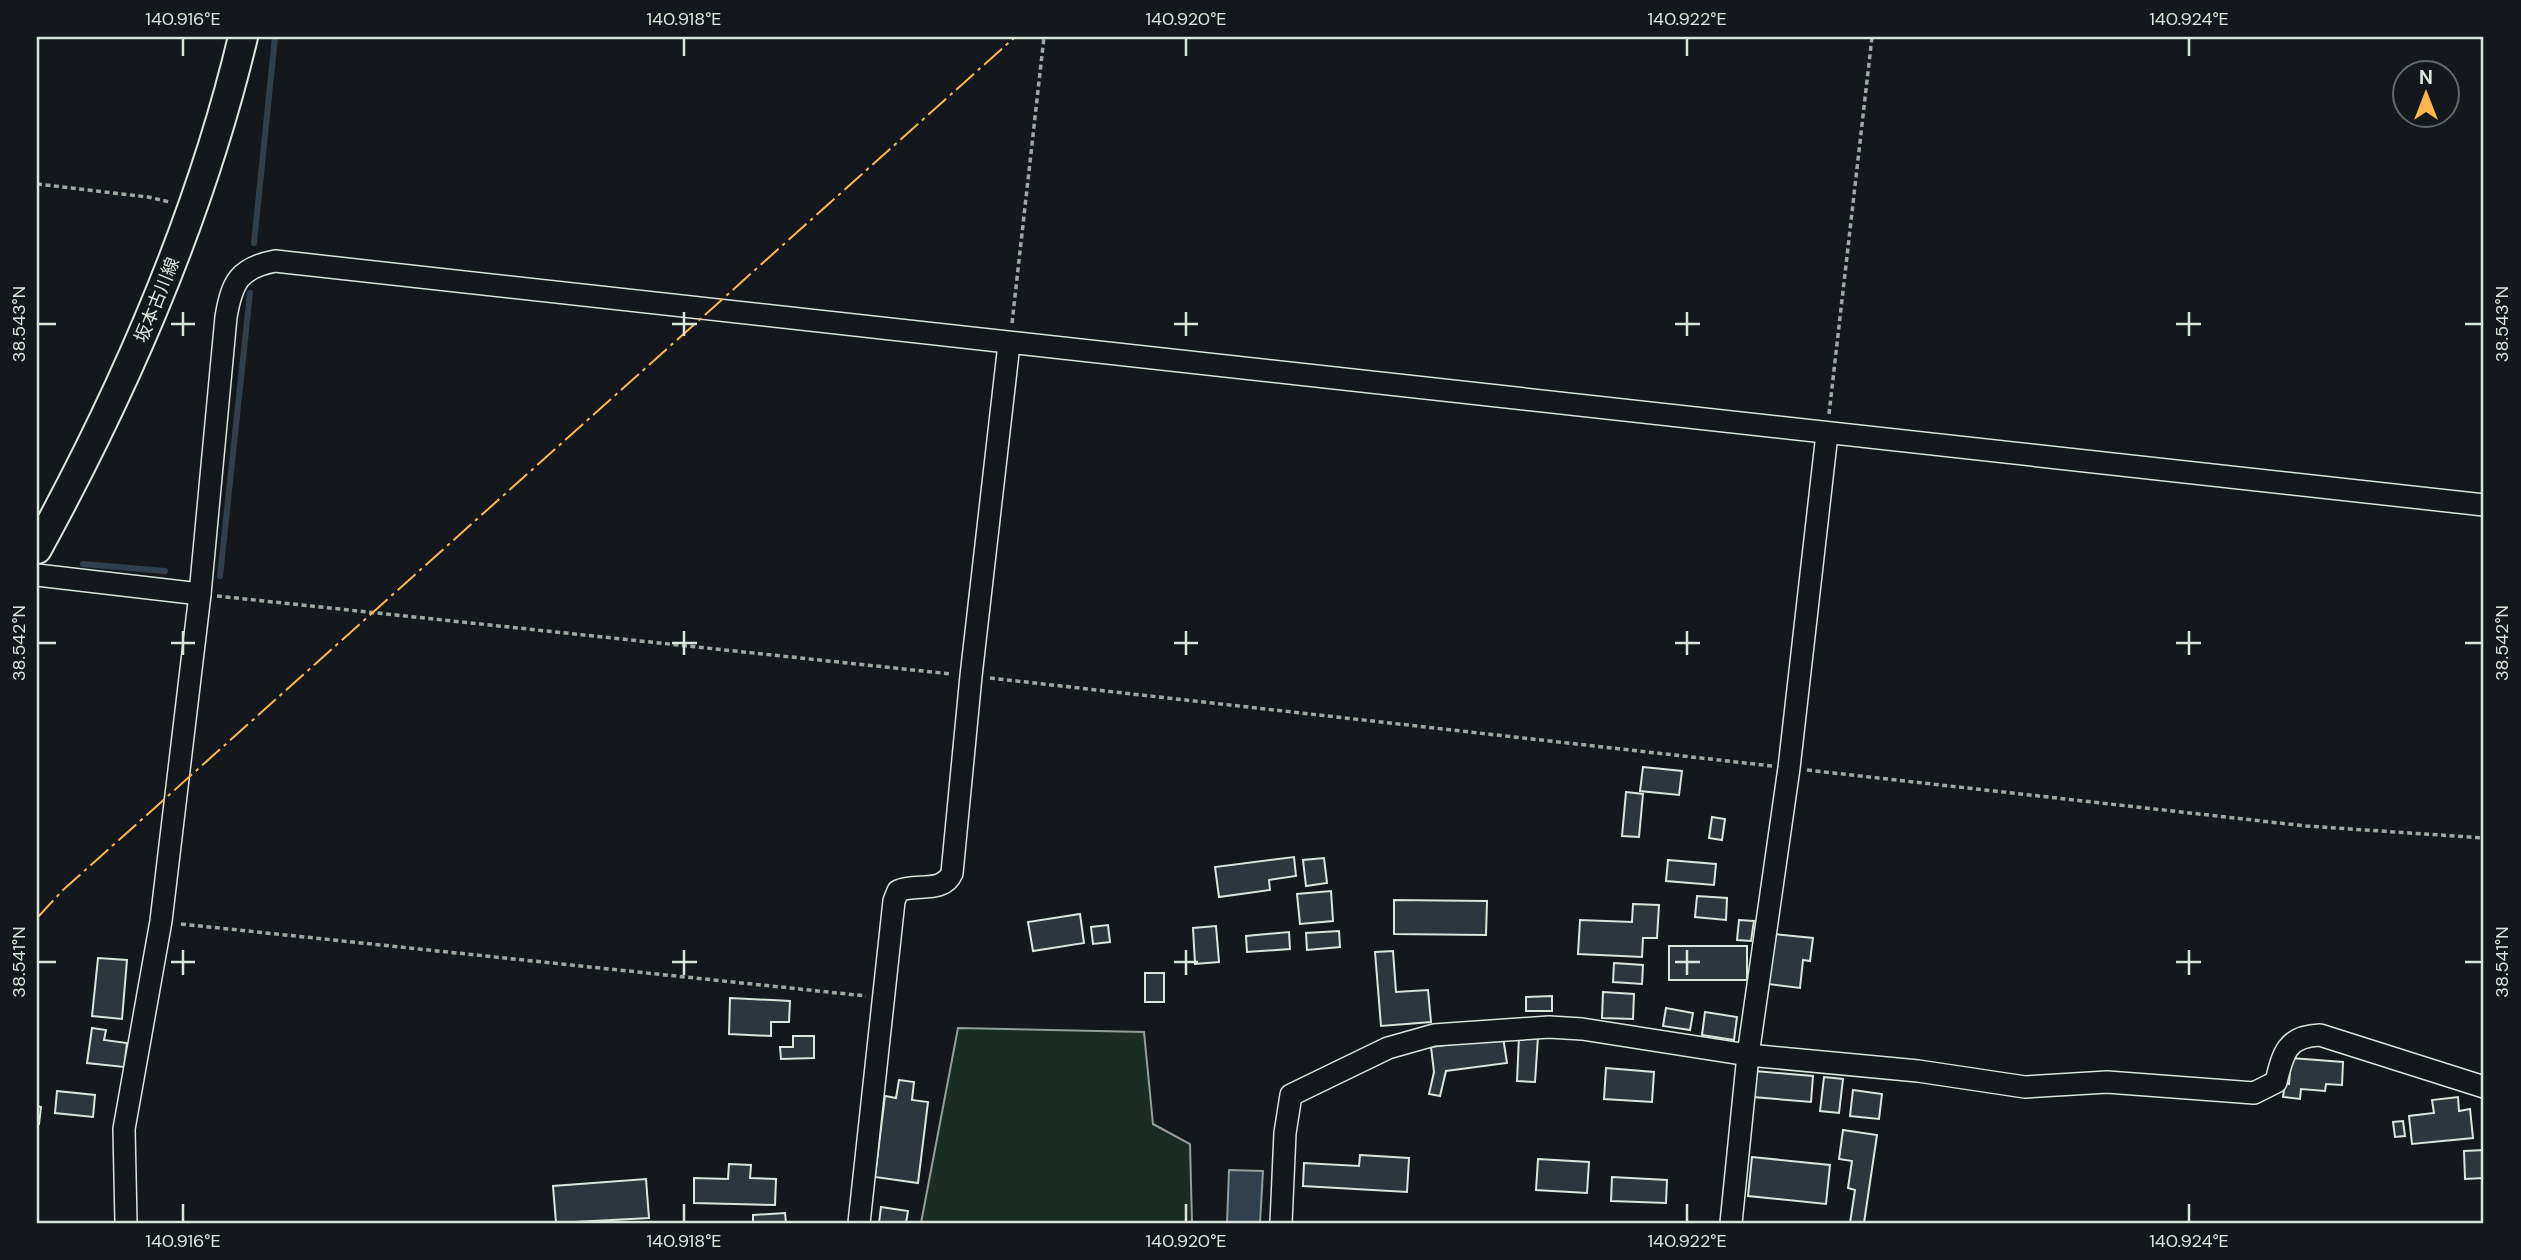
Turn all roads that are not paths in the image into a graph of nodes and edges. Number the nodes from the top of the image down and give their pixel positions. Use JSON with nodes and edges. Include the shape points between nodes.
{"nodes":[{"id":1,"x":243,"y":37,"type":"edge"},
{"id":2,"x":1009,"y":344,"type":"junction"},
{"id":3,"x":1827,"y":434,"type":"junction"},
{"id":4,"x":2484,"y":505,"type":"edge"},
{"id":5,"x":37,"y":549,"type":"edge"},
{"id":6,"x":37,"y":575,"type":"edge"},
{"id":7,"x":200,"y":594,"type":"junction"},
{"id":8,"x":1748,"y":1055,"type":"junction"},
{"id":9,"x":2484,"y":1087,"type":"edge"},
{"id":10,"x":126,"y":1223,"type":"edge"},
{"id":11,"x":859,"y":1223,"type":"edge"},
{"id":12,"x":1281,"y":1223,"type":"edge"},
{"id":13,"x":1731,"y":1223,"type":"edge"}],
"edges":[{"from":1,"to":5,"type":"main road","name":"坂本古川線","via":[[194,209],[116,397]]},
{"from":2,"to":3,"type":"street"},
{"from":2,"to":7,"type":"street","via":[[275,261],[260,264],[246,270],[230,295]]},
{"from":2,"to":11,"type":"street","via":[[952,873],[939,886],[908,886],[898,891],[894,901]]},
{"from":3,"to":4,"type":"street"},
{"from":3,"to":8,"type":"street","via":[[1789,768]]},
{"from":6,"to":7,"type":"street"},
{"from":7,"to":10,"type":"street","via":[[161,921],[124,1129]]},
{"from":8,"to":9,"type":"street","via":[[2025,1087],[2107,1082],[2254,1093],[2276,1082],[2282,1055],[2291,1044],[2304,1036],[2320,1035]]},
{"from":8,"to":12,"type":"street","via":[[1549,1027],[1456,1031],[1388,1048],[1291,1095]]},
{"from":8,"to":13,"type":"street"}]}
